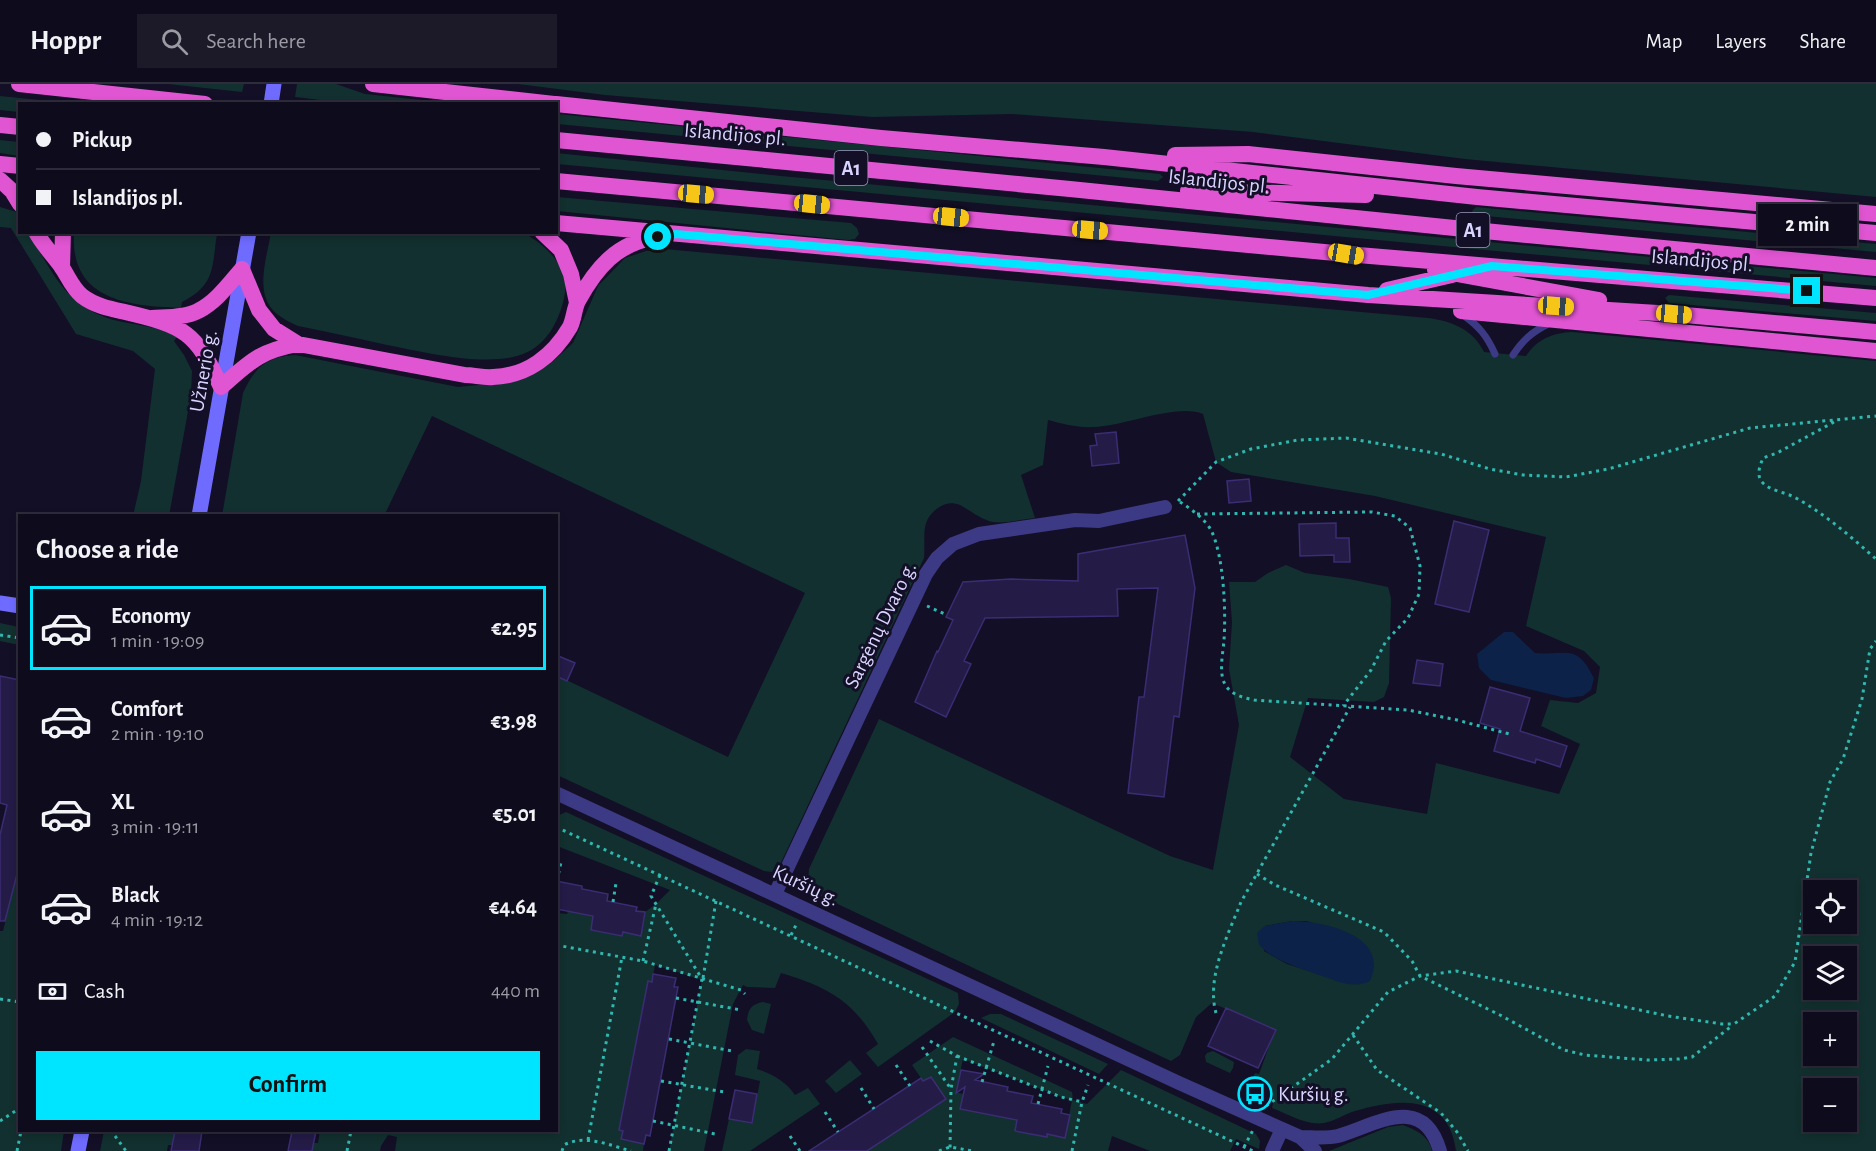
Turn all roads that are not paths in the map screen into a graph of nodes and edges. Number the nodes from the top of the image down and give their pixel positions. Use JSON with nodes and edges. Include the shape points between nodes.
{"nodes":[{"id":1,"x":18,"y":84,"type":"edge"},
{"id":2,"x":274,"y":84,"type":"edge"},
{"id":3,"x":380,"y":84,"type":"edge"},
{"id":4,"x":491,"y":84,"type":"edge"},
{"id":5,"x":530,"y":101,"type":"junction"},
{"id":6,"x":186,"y":102,"type":"edge"},
{"id":7,"x":271,"y":102,"type":"edge"},
{"id":8,"x":539,"y":102,"type":"edge"},
{"id":9,"x":558,"y":104,"type":"edge"},
{"id":10,"x":0,"y":125,"type":"edge"},
{"id":11,"x":18,"y":127,"type":"edge"},
{"id":12,"x":558,"y":140,"type":"edge"},
{"id":13,"x":1104,"y":157,"type":"junction"},
{"id":14,"x":0,"y":164,"type":"edge"},
{"id":15,"x":18,"y":166,"type":"edge"},
{"id":16,"x":0,"y":180,"type":"edge"},
{"id":17,"x":558,"y":181,"type":"edge"},
{"id":18,"x":1070,"y":189,"type":"junction"},
{"id":19,"x":1477,"y":197,"type":"junction"},
{"id":20,"x":18,"y":201,"type":"edge"},
{"id":21,"x":1876,"y":214,"type":"edge"},
{"id":22,"x":558,"y":223,"type":"edge"},
{"id":23,"x":1876,"y":233,"type":"edge"},
{"id":24,"x":37,"y":234,"type":"edge"},
{"id":25,"x":63,"y":234,"type":"edge"},
{"id":26,"x":544,"y":234,"type":"edge"},
{"id":27,"x":676,"y":234,"type":"junction"},
{"id":28,"x":248,"y":235,"type":"edge"},
{"id":29,"x":1346,"y":254,"type":"junction"},
{"id":30,"x":1492,"y":266,"type":"junction"},
{"id":31,"x":62,"y":268,"type":"junction"},
{"id":32,"x":1876,"y":268,"type":"edge"},
{"id":33,"x":242,"y":269,"type":"junction"},
{"id":34,"x":1456,"y":274,"type":"junction"},
{"id":35,"x":1368,"y":295,"type":"junction"},
{"id":36,"x":1876,"y":298,"type":"edge"},
{"id":37,"x":577,"y":303,"type":"junction"},
{"id":38,"x":1456,"y":310,"type":"junction"},
{"id":39,"x":1674,"y":314,"type":"junction"},
{"id":40,"x":152,"y":318,"type":"junction"},
{"id":41,"x":1555,"y":321,"type":"junction"},
{"id":42,"x":1876,"y":332,"type":"edge"},
{"id":43,"x":298,"y":344,"type":"junction"},
{"id":44,"x":1876,"y":351,"type":"edge"},
{"id":45,"x":1495,"y":354,"type":"dead end"},
{"id":46,"x":1513,"y":355,"type":"dead end"},
{"id":47,"x":221,"y":387,"type":"junction"},
{"id":48,"x":1166,"y":507,"type":"road end"},
{"id":49,"x":199,"y":514,"type":"edge"},
{"id":50,"x":0,"y":603,"type":"edge"},
{"id":51,"x":18,"y":606,"type":"edge"},
{"id":52,"x":558,"y":794,"type":"edge"},
{"id":53,"x":775,"y":894,"type":"junction"},
{"id":54,"x":1282,"y":1129,"type":"junction"},
{"id":55,"x":82,"y":1132,"type":"edge"},
{"id":56,"x":1300,"y":1137,"type":"junction"},
{"id":57,"x":78,"y":1151,"type":"edge"},
{"id":58,"x":1272,"y":1151,"type":"edge"},
{"id":59,"x":1315,"y":1151,"type":"edge"},
{"id":60,"x":1440,"y":1151,"type":"edge"}],
"edges":[{"from":1,"to":6,"type":"highway"},
{"from":2,"to":7,"type":"main road"},
{"from":3,"to":5,"type":"highway"},
{"from":4,"to":5,"type":"highway"},
{"from":5,"to":8,"type":"highway"},
{"from":9,"to":13,"type":"highway"},
{"from":10,"to":11,"type":"highway"},
{"from":12,"to":18,"type":"highway","name":"Islandijos pl.","number":"A1"},
{"from":13,"to":19,"type":"highway"},
{"from":13,"to":21,"type":"highway","via":[[1248,154]]},
{"from":14,"to":15,"type":"highway"},
{"from":16,"to":20,"type":"highway"},
{"from":17,"to":29,"type":"highway","name":"Islandijos pl.","number":"A1"},
{"from":18,"to":19,"type":"highway"},
{"from":18,"to":32,"type":"highway","name":"Islandijos pl.","number":"A1"},
{"from":19,"to":23,"type":"highway"},
{"from":22,"to":27,"type":"highway"},
{"from":24,"to":31,"type":"highway"},
{"from":25,"to":31,"type":"highway"},
{"from":26,"to":37,"type":"highway","via":[[561,250]]},
{"from":27,"to":35,"type":"highway"},
{"from":27,"to":37,"type":"highway","via":[[641,240],[614,253]]},
{"from":28,"to":33,"type":"main road","name":"Užnerio g."},
{"from":29,"to":30,"type":"highway","name":"Islandijos pl.","number":"A1"},
{"from":29,"to":34,"type":"highway"},
{"from":30,"to":34,"type":"highway"},
{"from":30,"to":36,"type":"highway","name":"Islandijos pl.","number":"A1"},
{"from":31,"to":40,"type":"highway","via":[[82,296],[99,306]]},
{"from":33,"to":40,"type":"highway","via":[[218,297],[198,312]]},
{"from":33,"to":43,"type":"highway","via":[[259,310],[274,329]]},
{"from":33,"to":47,"type":"main road","name":"Užnerio g."},
{"from":34,"to":35,"type":"highway"},
{"from":34,"to":39,"type":"highway"},
{"from":35,"to":38,"type":"highway"},
{"from":35,"to":39,"type":"highway"},
{"from":37,"to":43,"type":"highway","via":[[558,346],[539,363],[516,373],[492,377]]},
{"from":38,"to":41,"type":"highway"},
{"from":38,"to":45,"type":"lane","via":[[1478,326]]},
{"from":39,"to":42,"type":"highway"},
{"from":40,"to":47,"type":"highway","via":[[193,338]]},
{"from":41,"to":44,"type":"highway"},
{"from":41,"to":46,"type":"lane","via":[[1533,331]]},
{"from":43,"to":47,"type":"highway","via":[[273,349],[252,360]]},
{"from":47,"to":49,"type":"main road","name":"Užnerio g."},
{"from":48,"to":53,"type":"street","name":"Sargėnų Dvaro g.","via":[[1099,521],[1075,520],[971,536],[953,544],[937,558]]},
{"from":50,"to":51,"type":"main road"},
{"from":52,"to":53,"type":"street","name":"Kuršių g."},
{"from":53,"to":54,"type":"street","name":"Kuršių g."},
{"from":54,"to":56,"type":"street","name":"Kuršių g."},
{"from":54,"to":58,"type":"street"},
{"from":55,"to":57,"type":"main road"},
{"from":56,"to":59,"type":"street","name":"Kuršių g."},
{"from":56,"to":60,"type":"street","name":"Kuršių g.","via":[[1337,1136],[1376,1121],[1407,1116],[1431,1130]]}]}
